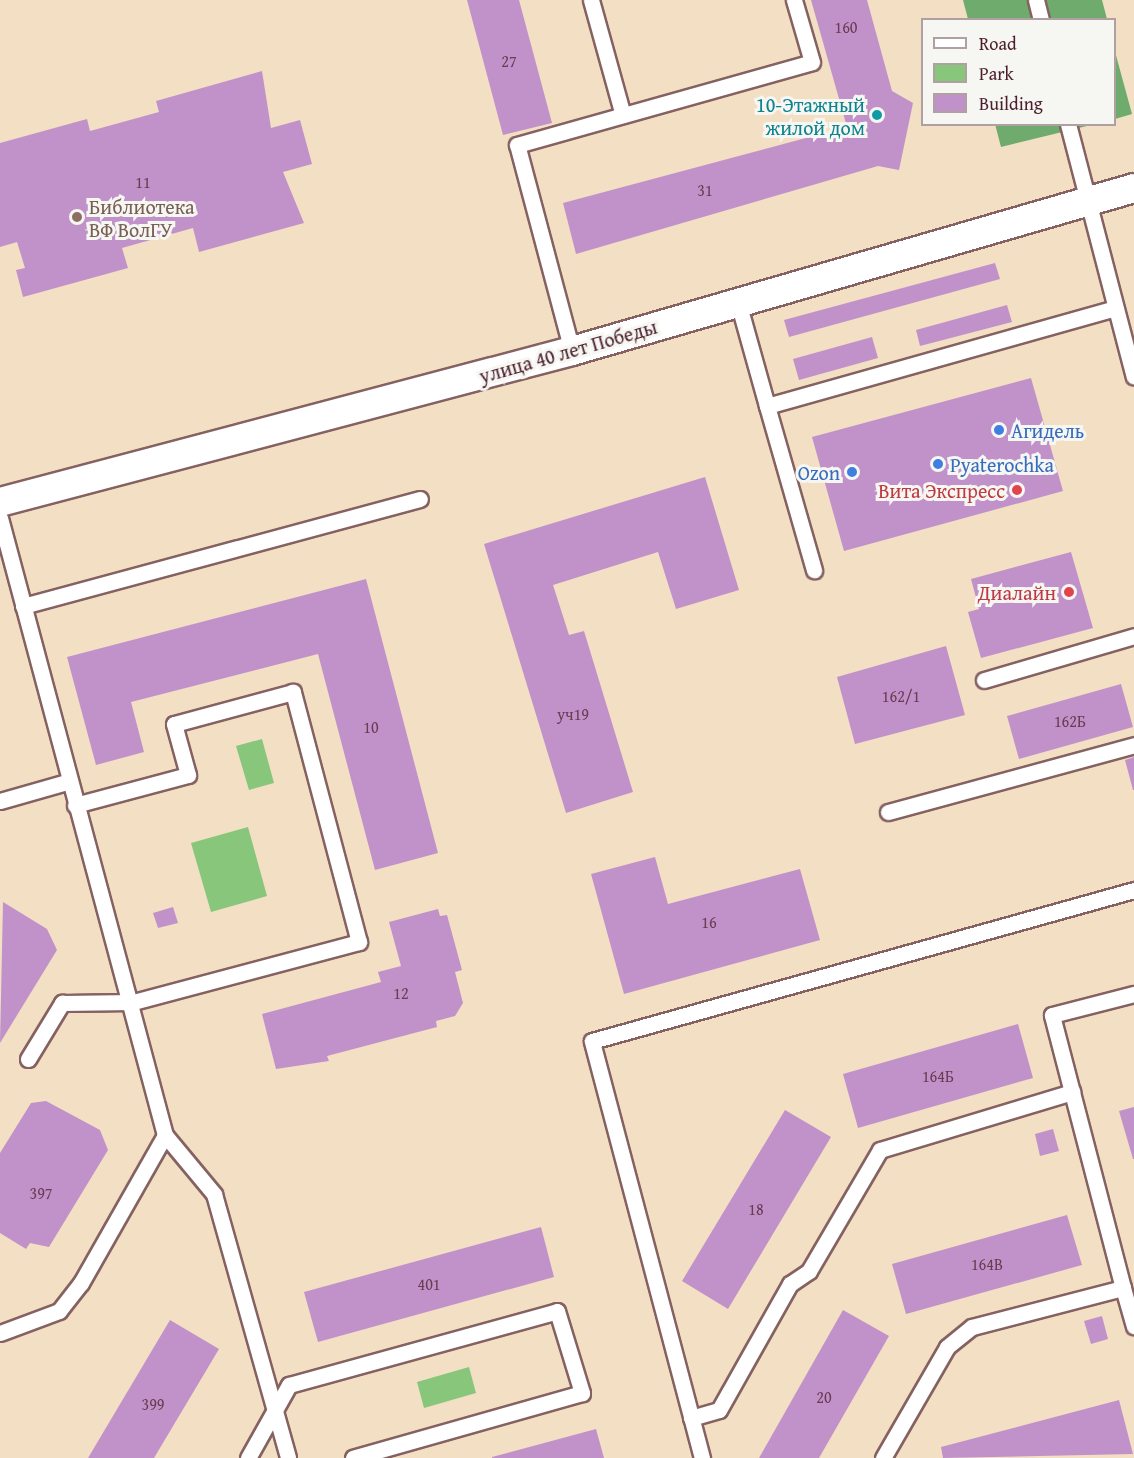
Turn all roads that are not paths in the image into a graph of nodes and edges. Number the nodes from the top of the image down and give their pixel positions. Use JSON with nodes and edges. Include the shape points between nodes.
{"nodes":[{"id":1,"x":591,"y":0,"type":"edge"},
{"id":2,"x":794,"y":0,"type":"edge"},
{"id":3,"x":1036,"y":0,"type":"edge"},
{"id":4,"x":1040,"y":18,"type":"edge"},
{"id":5,"x":623,"y":115,"type":"junction"},
{"id":6,"x":1068,"y":126,"type":"edge"},
{"id":7,"x":1134,"y":188,"type":"edge"},
{"id":8,"x":1087,"y":201,"type":"junction"},
{"id":9,"x":738,"y":302,"type":"junction"},
{"id":10,"x":1116,"y":308,"type":"junction"},
{"id":11,"x":572,"y":351,"type":"junction"},
{"id":12,"x":1134,"y":377,"type":"edge"},
{"id":13,"x":767,"y":406,"type":"junction"},
{"id":14,"x":420,"y":499,"type":"dead end"},
{"id":15,"x":0,"y":502,"type":"edge"},
{"id":16,"x":0,"y":518,"type":"edge"},
{"id":17,"x":814,"y":570,"type":"dead end"},
{"id":18,"x":23,"y":606,"type":"junction"},
{"id":19,"x":1134,"y":636,"type":"edge"},
{"id":20,"x":984,"y":680,"type":"dead end"},
{"id":21,"x":1134,"y":745,"type":"edge"},
{"id":22,"x":70,"y":781,"type":"junction"},
{"id":23,"x":0,"y":801,"type":"edge"},
{"id":24,"x":75,"y":805,"type":"junction"},
{"id":25,"x":888,"y":812,"type":"dead end"},
{"id":26,"x":1134,"y":890,"type":"edge"},
{"id":27,"x":1134,"y":994,"type":"edge"},
{"id":28,"x":133,"y":1002,"type":"junction"},
{"id":29,"x":28,"y":1059,"type":"dead end"},
{"id":30,"x":1072,"y":1092,"type":"junction"},
{"id":31,"x":165,"y":1135,"type":"junction"},
{"id":32,"x":1124,"y":1288,"type":"junction"},
{"id":33,"x":1134,"y":1326,"type":"edge"},
{"id":34,"x":0,"y":1333,"type":"edge"},
{"id":35,"x":275,"y":1414,"type":"junction"},
{"id":36,"x":691,"y":1418,"type":"junction"},
{"id":37,"x":248,"y":1458,"type":"edge"},
{"id":38,"x":288,"y":1458,"type":"edge"},
{"id":39,"x":353,"y":1458,"type":"edge"},
{"id":40,"x":702,"y":1458,"type":"edge"},
{"id":41,"x":883,"y":1458,"type":"edge"}],
"edges":[{"from":1,"to":5,"type":"lane"},
{"from":2,"to":5,"type":"lane","via":[[812,62]]},
{"from":3,"to":4,"type":"lane"},
{"from":5,"to":11,"type":"lane","via":[[517,145]]},
{"from":6,"to":8,"type":"lane"},
{"from":7,"to":8,"type":"street","name":"улица 40 лет Победы"},
{"from":8,"to":9,"type":"street","name":"улица 40 лет Победы"},
{"from":8,"to":10,"type":"lane"},
{"from":9,"to":11,"type":"street","name":"улица 40 лет Победы"},
{"from":9,"to":13,"type":"lane"},
{"from":10,"to":12,"type":"lane"},
{"from":10,"to":13,"type":"lane"},
{"from":11,"to":15,"type":"street","name":"улица 40 лет Победы"},
{"from":13,"to":17,"type":"lane"},
{"from":14,"to":18,"type":"lane"},
{"from":16,"to":18,"type":"lane"},
{"from":18,"to":22,"type":"lane"},
{"from":19,"to":20,"type":"lane"},
{"from":21,"to":25,"type":"lane"},
{"from":22,"to":23,"type":"lane"},
{"from":22,"to":24,"type":"lane"},
{"from":24,"to":28,"type":"lane"},
{"from":24,"to":28,"type":"lane","via":[[188,775],[174,724],[293,692],[359,942]]},
{"from":26,"to":36,"type":"lane","via":[[592,1041]]},
{"from":27,"to":30,"type":"lane","via":[[1052,1015]]},
{"from":28,"to":29,"type":"lane","via":[[62,1003]]},
{"from":28,"to":31,"type":"lane"},
{"from":30,"to":32,"type":"lane"},
{"from":30,"to":36,"type":"lane","via":[[880,1150],[809,1271],[790,1284],[719,1410]]},
{"from":31,"to":34,"type":"lane","via":[[81,1283],[59,1311]]},
{"from":31,"to":35,"type":"lane","via":[[214,1194]]},
{"from":32,"to":33,"type":"lane"},
{"from":32,"to":41,"type":"lane","via":[[972,1327],[947,1347]]},
{"from":35,"to":37,"type":"lane"},
{"from":35,"to":38,"type":"lane"},
{"from":35,"to":39,"type":"lane","via":[[289,1385],[557,1311],[582,1392]]},
{"from":36,"to":40,"type":"lane"}]}
